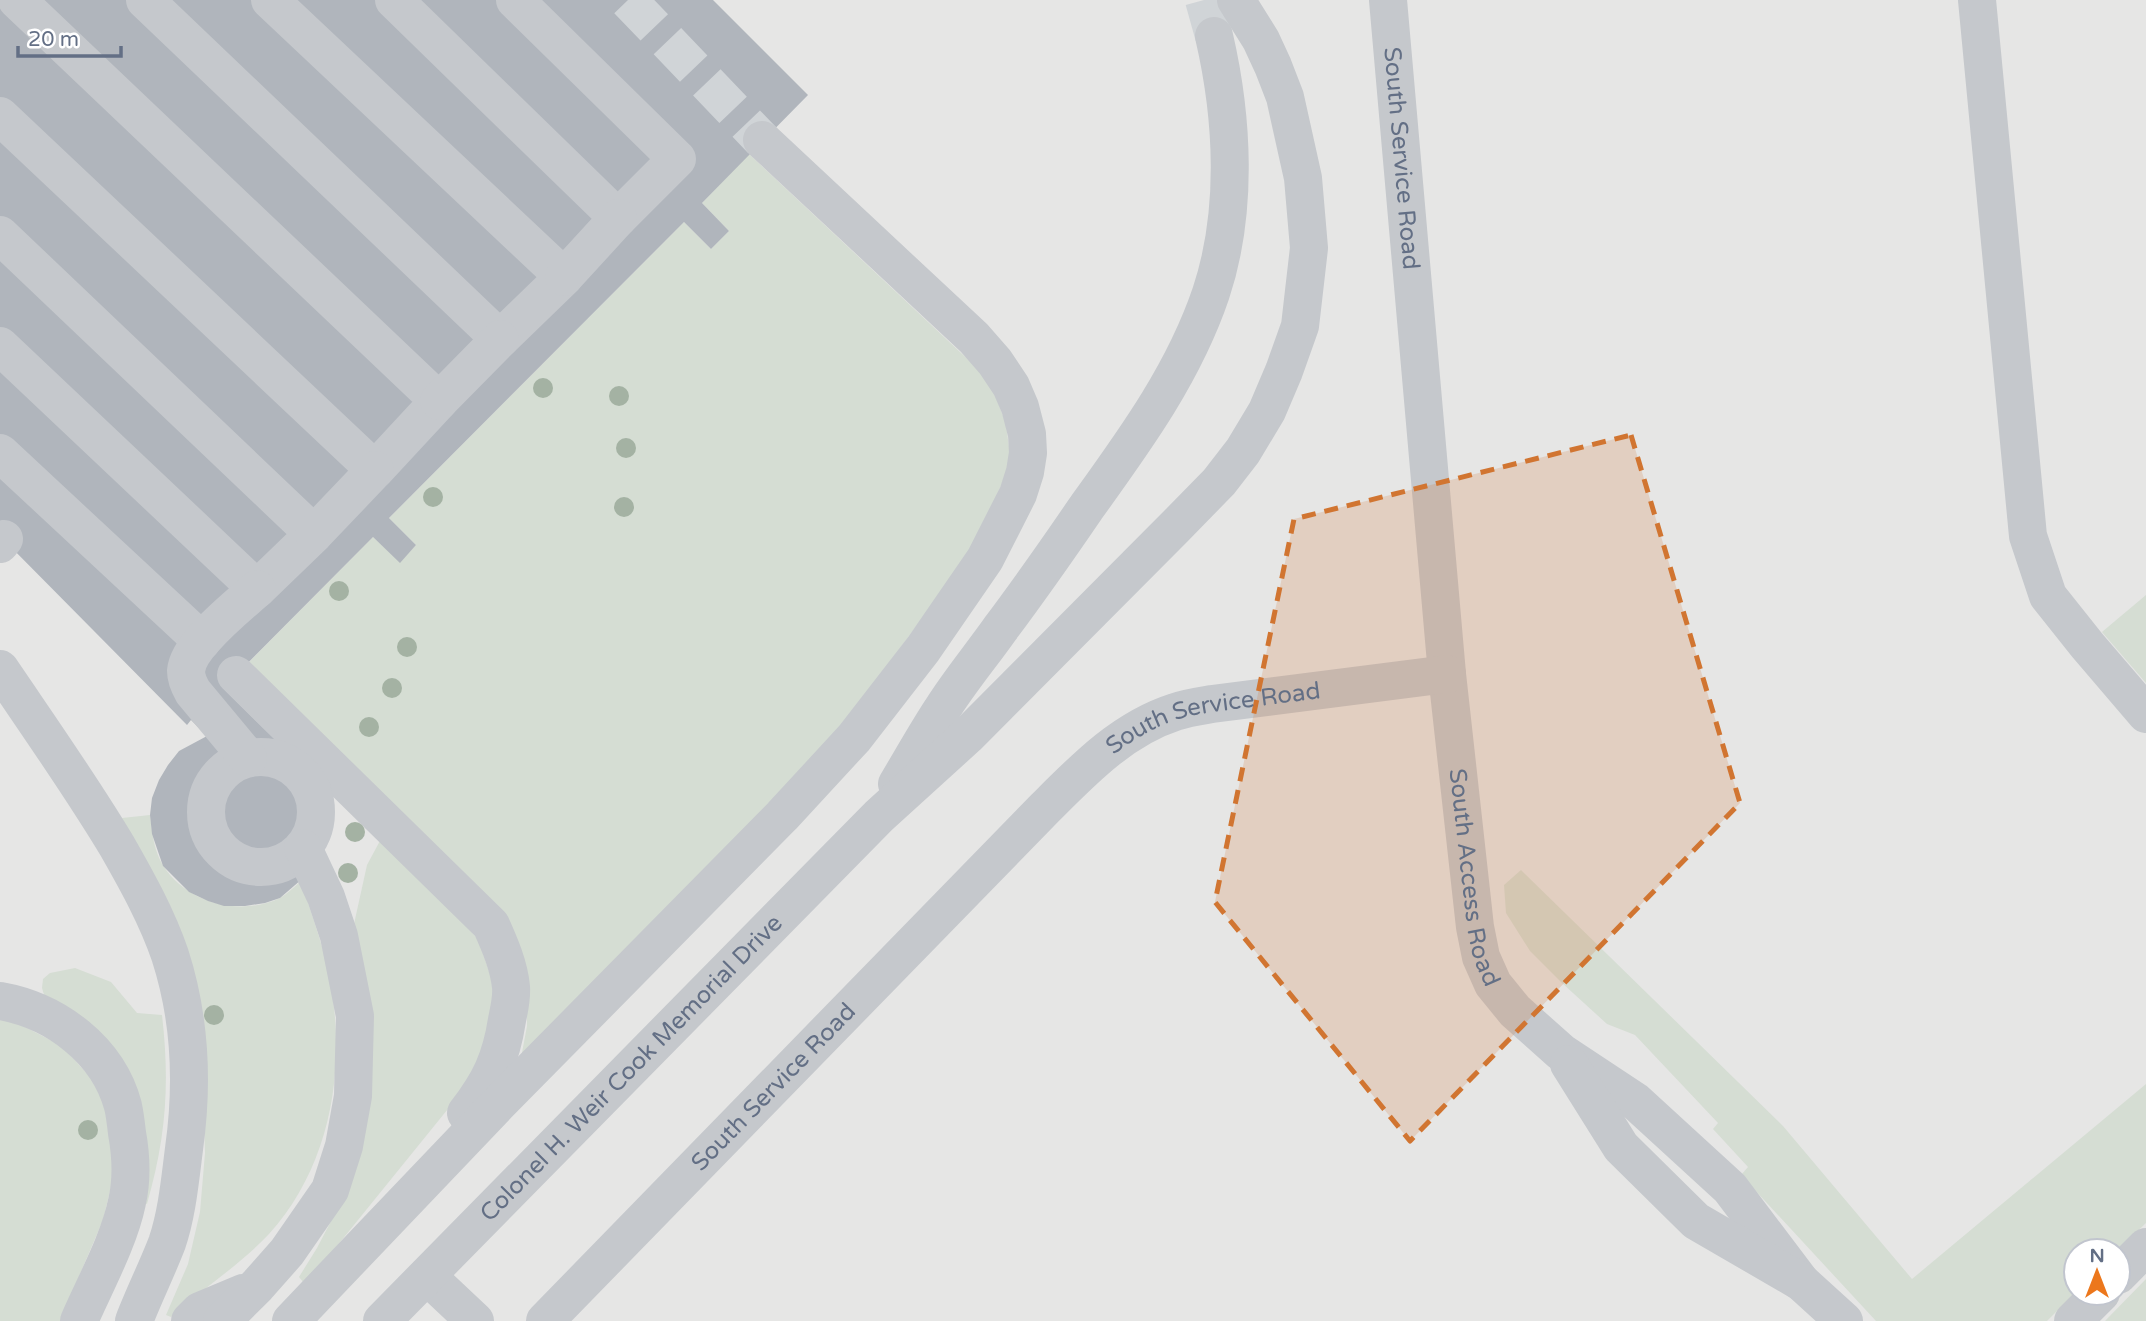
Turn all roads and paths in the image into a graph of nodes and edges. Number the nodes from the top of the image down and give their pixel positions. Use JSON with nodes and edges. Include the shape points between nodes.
{"nodes":[{"id":1,"x":16,"y":0,"type":"edge"},
{"id":2,"x":145,"y":0,"type":"edge"},
{"id":3,"x":270,"y":0,"type":"edge"},
{"id":4,"x":394,"y":0,"type":"edge"},
{"id":5,"x":515,"y":0,"type":"edge"},
{"id":6,"x":1236,"y":0,"type":"tunnel mouth"},
{"id":7,"x":1388,"y":0,"type":"edge"},
{"id":8,"x":1977,"y":0,"type":"edge"},
{"id":9,"x":0,"y":17,"type":"edge"},
{"id":10,"x":1214,"y":36,"type":"tunnel mouth"},
{"id":11,"x":0,"y":116,"type":"edge"},
{"id":12,"x":762,"y":140,"type":"tunnel mouth"},
{"id":13,"x":618,"y":218,"type":"junction"},
{"id":14,"x":0,"y":235,"type":"edge"},
{"id":15,"x":564,"y":277,"type":"junction"},
{"id":16,"x":500,"y":339,"type":"junction"},
{"id":17,"x":0,"y":346,"type":"edge"},
{"id":18,"x":439,"y":401,"type":"junction"},
{"id":19,"x":0,"y":453,"type":"edge"},
{"id":20,"x":375,"y":470,"type":"junction"},
{"id":21,"x":314,"y":534,"type":"junction"},
{"id":22,"x":257,"y":589,"type":"junction"},
{"id":23,"x":202,"y":641,"type":"junction"},
{"id":24,"x":0,"y":669,"type":"edge"},
{"id":25,"x":1447,"y":674,"type":"junction"},
{"id":26,"x":236,"y":675,"type":"dead end"},
{"id":27,"x":2146,"y":714,"type":"edge"},
{"id":28,"x":248,"y":758,"type":"junction"},
{"id":29,"x":878,"y":816,"type":"junction"},
{"id":30,"x":308,"y":857,"type":"junction"},
{"id":31,"x":0,"y":1001,"type":"edge"},
{"id":32,"x":167,"y":1241,"type":"junction"},
{"id":33,"x":2146,"y":1247,"type":"edge"},
{"id":34,"x":2132,"y":1261,"type":"edge"},
{"id":35,"x":426,"y":1276,"type":"junction"},
{"id":36,"x":257,"y":1286,"type":"junction"},
{"id":37,"x":318,"y":1293,"type":"junction"},
{"id":38,"x":2087,"y":1307,"type":"edge"},
{"id":39,"x":79,"y":1321,"type":"edge"},
{"id":40,"x":110,"y":1321,"type":"edge"},
{"id":41,"x":134,"y":1321,"type":"edge"},
{"id":42,"x":155,"y":1321,"type":"edge"},
{"id":43,"x":190,"y":1321,"type":"edge"},
{"id":44,"x":222,"y":1321,"type":"edge"},
{"id":45,"x":243,"y":1321,"type":"edge"},
{"id":46,"x":291,"y":1321,"type":"edge"},
{"id":47,"x":382,"y":1321,"type":"edge"},
{"id":48,"x":475,"y":1321,"type":"edge"},
{"id":49,"x":545,"y":1321,"type":"edge"},
{"id":50,"x":1844,"y":1321,"type":"edge"},
{"id":51,"x":2073,"y":1321,"type":"edge"}],
"edges":[{"from":1,"to":9,"type":"street"},
{"from":1,"to":18,"type":"street"},
{"from":2,"to":16,"type":"street"},
{"from":3,"to":15,"type":"street"},
{"from":4,"to":13,"type":"street"},
{"from":5,"to":13,"type":"street","via":[[677,159]]},
{"from":6,"to":29,"type":"street","via":[[1261,40],[1284,97],[1307,213],[1309,248],[1300,326],[1267,411],[1244,451],[1210,491],[967,736]]},
{"from":7,"to":25,"type":"street","name":"South Service Road"},
{"from":8,"to":27,"type":"street","via":[[2028,536],[2048,596]]},
{"from":10,"to":29,"type":"street","via":[[1228,121],[1229,207],[1212,290],[1198,330],[1149,419],[942,709]]},
{"from":11,"to":20,"type":"street"},
{"from":12,"to":37,"type":"street","via":[[995,362],[1011,386],[1027,434],[1028,453],[1018,494],[985,559],[854,738]]},
{"from":13,"to":15,"type":"street"},
{"from":14,"to":21,"type":"street"},
{"from":15,"to":16,"type":"street"},
{"from":16,"to":18,"type":"street"},
{"from":17,"to":22,"type":"street"},
{"from":18,"to":20,"type":"street"},
{"from":19,"to":23,"type":"street"},
{"from":20,"to":21,"type":"street"},
{"from":21,"to":22,"type":"street"},
{"from":22,"to":23,"type":"street"},
{"from":23,"to":28,"type":"street","via":[[189,661],[187,683]]},
{"from":24,"to":32,"type":"street","via":[[106,829],[156,918],[170,955],[181,996],[189,1077],[188,1121]]},
{"from":25,"to":49,"type":"street","name":"South Service Road","via":[[1199,706],[1141,727],[1109,748],[1045,808]]},
{"from":25,"to":50,"type":"street","name":"South Access Road","via":[[1475,927],[1493,984],[1515,1011],[1561,1052],[1635,1101],[1730,1188],[1801,1282]]},
{"from":26,"to":37,"type":"street","via":[[491,925],[511,989],[504,1043],[485,1089]]},
{"from":28,"to":30,"type":"street","via":[[263,757],[292,766],[312,790],[316,820]]},
{"from":28,"to":30,"type":"street","via":[[227,769],[212,786],[206,808],[214,840],[230,857],[251,866],[274,865],[295,855]]},
{"from":29,"to":35,"type":"street","name":"Colonel H. Weir Cook Memorial Drive"},
{"from":30,"to":36,"type":"street","via":[[339,936],[355,1016],[353,1096],[330,1190]]},
{"from":31,"to":39,"type":"street","via":[[37,1010],[81,1039],[115,1084],[123,1107],[130,1152],[128,1200]]},
{"from":32,"to":40,"type":"street","via":[[130,1272]]},
{"from":32,"to":41,"type":"street"},
{"from":32,"to":42,"type":"street","via":[[170,1286]]},
{"from":33,"to":34,"type":"street"},
{"from":35,"to":47,"type":"street","name":"Colonel H. Weir Cook Memorial Drive"},
{"from":35,"to":48,"type":"street"},
{"from":36,"to":43,"type":"street","via":[[200,1311]]},
{"from":36,"to":44,"type":"street"},
{"from":36,"to":45,"type":"street"},
{"from":37,"to":46,"type":"street"},
{"from":38,"to":51,"type":"street"}]}
